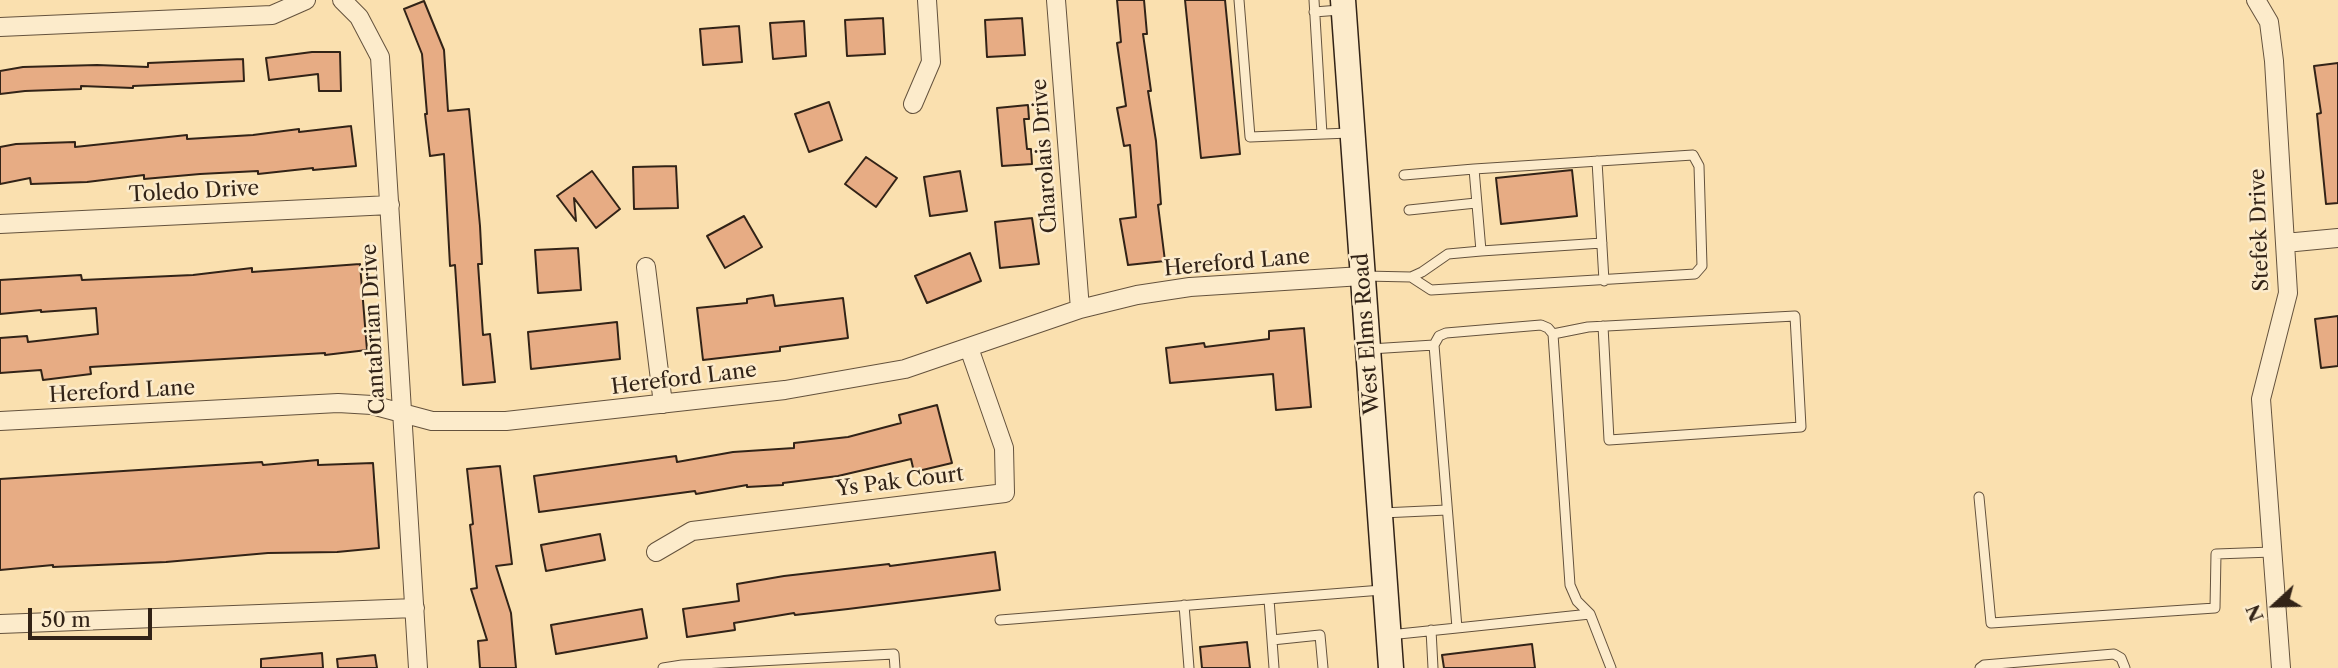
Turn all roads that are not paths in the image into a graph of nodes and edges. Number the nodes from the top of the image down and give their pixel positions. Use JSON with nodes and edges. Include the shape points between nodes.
{"nodes":[{"id":1,"x":306,"y":0,"type":"edge"},
{"id":2,"x":341,"y":0,"type":"edge"},
{"id":3,"x":927,"y":0,"type":"edge"},
{"id":4,"x":1056,"y":0,"type":"edge"},
{"id":5,"x":1239,"y":0,"type":"edge"},
{"id":6,"x":1314,"y":0,"type":"edge"},
{"id":7,"x":2256,"y":0,"type":"edge"},
{"id":8,"x":1344,"y":5,"type":"edge"},
{"id":9,"x":1314,"y":12,"type":"junction"},
{"id":10,"x":0,"y":27,"type":"edge"},
{"id":11,"x":912,"y":104,"type":"dead end"},
{"id":12,"x":1353,"y":132,"type":"junction"},
{"id":13,"x":1322,"y":134,"type":"junction"},
{"id":14,"x":1597,"y":161,"type":"junction"},
{"id":15,"x":1474,"y":169,"type":"junction"},
{"id":16,"x":1404,"y":175,"type":"dead end"},
{"id":17,"x":1476,"y":203,"type":"junction"},
{"id":18,"x":390,"y":205,"type":"junction"},
{"id":19,"x":1409,"y":210,"type":"dead end"},
{"id":20,"x":0,"y":224,"type":"edge"},
{"id":21,"x":2338,"y":238,"type":"edge"},
{"id":22,"x":1602,"y":243,"type":"junction"},
{"id":23,"x":2285,"y":243,"type":"junction"},
{"id":24,"x":1481,"y":251,"type":"junction"},
{"id":25,"x":646,"y":267,"type":"dead end"},
{"id":26,"x":1362,"y":276,"type":"junction"},
{"id":27,"x":1411,"y":277,"type":"junction"},
{"id":28,"x":1604,"y":281,"type":"junction"},
{"id":29,"x":1080,"y":309,"type":"junction"},
{"id":30,"x":1603,"y":326,"type":"junction"},
{"id":31,"x":1552,"y":334,"type":"junction"},
{"id":32,"x":1434,"y":345,"type":"junction"},
{"id":33,"x":969,"y":348,"type":"junction"},
{"id":34,"x":1367,"y":349,"type":"junction"},
{"id":35,"x":663,"y":404,"type":"junction"},
{"id":36,"x":401,"y":411,"type":"junction"},
{"id":37,"x":0,"y":421,"type":"edge"},
{"id":38,"x":1979,"y":497,"type":"dead end"},
{"id":39,"x":1447,"y":510,"type":"junction"},
{"id":40,"x":1380,"y":513,"type":"junction"},
{"id":41,"x":656,"y":552,"type":"dead end"},
{"id":42,"x":2272,"y":552,"type":"junction"},
{"id":43,"x":1385,"y":590,"type":"junction"},
{"id":44,"x":1269,"y":599,"type":"junction"},
{"id":45,"x":1184,"y":605,"type":"junction"},
{"id":46,"x":415,"y":608,"type":"junction"},
{"id":47,"x":1590,"y":614,"type":"junction"},
{"id":48,"x":1000,"y":620,"type":"dead end"},
{"id":49,"x":0,"y":624,"type":"edge"},
{"id":50,"x":1457,"y":628,"type":"junction"},
{"id":51,"x":1431,"y":630,"type":"junction"},
{"id":52,"x":1389,"y":635,"type":"junction"},
{"id":53,"x":1272,"y":640,"type":"junction"},
{"id":54,"x":762,"y":664,"type":"edge"},
{"id":55,"x":682,"y":667,"type":"edge"},
{"id":56,"x":418,"y":668,"type":"edge"},
{"id":57,"x":663,"y":668,"type":"edge"},
{"id":58,"x":895,"y":668,"type":"edge"},
{"id":59,"x":1189,"y":668,"type":"edge"},
{"id":60,"x":1274,"y":668,"type":"edge"},
{"id":61,"x":1323,"y":668,"type":"edge"},
{"id":62,"x":1391,"y":668,"type":"edge"},
{"id":63,"x":1433,"y":668,"type":"edge"},
{"id":64,"x":1611,"y":668,"type":"edge"},
{"id":65,"x":1980,"y":668,"type":"edge"},
{"id":66,"x":2126,"y":668,"type":"edge"},
{"id":67,"x":2281,"y":668,"type":"edge"}],
"edges":[{"from":1,"to":10,"type":"street","via":[[272,15]]},
{"from":2,"to":18,"type":"street","name":"Cantabrian Drive","via":[[359,17],[380,57]]},
{"from":3,"to":11,"type":"street","via":[[930,62]]},
{"from":4,"to":29,"type":"street","name":"Charolais Drive"},
{"from":5,"to":13,"type":"lane","via":[[1250,137]]},
{"from":6,"to":9,"type":"lane"},
{"from":7,"to":23,"type":"street","name":"Stefek Drive","via":[[2269,22],[2274,61]]},
{"from":8,"to":9,"type":"lane"},
{"from":8,"to":12,"type":"main road","name":"West Elms Road"},
{"from":9,"to":13,"type":"lane"},
{"from":12,"to":13,"type":"lane"},
{"from":12,"to":26,"type":"main road","name":"West Elms Road"},
{"from":14,"to":15,"type":"lane"},
{"from":14,"to":22,"type":"lane"},
{"from":14,"to":28,"type":"lane","via":[[1693,155],[1699,166],[1702,266],[1695,274]]},
{"from":15,"to":16,"type":"lane"},
{"from":15,"to":17,"type":"lane"},
{"from":17,"to":19,"type":"lane"},
{"from":17,"to":24,"type":"lane"},
{"from":18,"to":20,"type":"street","name":"Toledo Drive"},
{"from":18,"to":36,"type":"street","name":"Cantabrian Drive"},
{"from":21,"to":23,"type":"street"},
{"from":22,"to":24,"type":"lane"},
{"from":22,"to":28,"type":"lane"},
{"from":23,"to":42,"type":"street","name":"Stefek Drive","via":[[2288,293],[2261,399]]},
{"from":24,"to":27,"type":"lane","via":[[1448,254]]},
{"from":25,"to":35,"type":"street"},
{"from":26,"to":27,"type":"lane"},
{"from":26,"to":29,"type":"street","name":"Hereford Lane","via":[[1190,287]]},
{"from":26,"to":34,"type":"main road","name":"West Elms Road"},
{"from":27,"to":28,"type":"lane","via":[[1431,290]]},
{"from":29,"to":33,"type":"street","name":"Hereford Lane"},
{"from":30,"to":30,"type":"lane","via":[[1794,316],[1801,427],[1609,440]]},
{"from":30,"to":31,"type":"lane"},
{"from":31,"to":32,"type":"lane","via":[[1541,325],[1446,333],[1438,336]]},
{"from":31,"to":47,"type":"lane","via":[[1570,585]]},
{"from":32,"to":34,"type":"lane"},
{"from":32,"to":39,"type":"lane"},
{"from":33,"to":35,"type":"street","name":"Hereford Lane","via":[[869,376]]},
{"from":33,"to":41,"type":"street","name":"Ys Pak Court","via":[[1004,448],[1005,493],[692,531]]},
{"from":34,"to":40,"type":"main road","name":"West Elms Road"},
{"from":35,"to":36,"type":"street","name":"Hereford Lane","via":[[506,421],[432,421]]},
{"from":36,"to":37,"type":"street","name":"Hereford Lane","via":[[338,403]]},
{"from":36,"to":46,"type":"street","name":"Cantabrian Drive"},
{"from":38,"to":42,"type":"lane","via":[[1991,623],[2215,608],[2216,554]]},
{"from":39,"to":40,"type":"lane"},
{"from":39,"to":50,"type":"lane"},
{"from":40,"to":43,"type":"main road","name":"West Elms Road"},
{"from":42,"to":67,"type":"street","name":"Stefek Drive"},
{"from":43,"to":44,"type":"lane"},
{"from":43,"to":52,"type":"main road","name":"West Elms Road"},
{"from":44,"to":45,"type":"lane"},
{"from":44,"to":53,"type":"lane"},
{"from":45,"to":48,"type":"lane"},
{"from":45,"to":59,"type":"lane"},
{"from":46,"to":49,"type":"street"},
{"from":46,"to":56,"type":"street","name":"Cantabrian Drive"},
{"from":47,"to":50,"type":"lane"},
{"from":47,"to":64,"type":"lane"},
{"from":50,"to":51,"type":"lane"},
{"from":51,"to":52,"type":"lane"},
{"from":51,"to":63,"type":"lane"},
{"from":52,"to":62,"type":"main road","name":"West Elms Road"},
{"from":53,"to":60,"type":"lane"},
{"from":53,"to":61,"type":"lane","via":[[1320,635]]},
{"from":54,"to":55,"type":"lane"},
{"from":54,"to":58,"type":"lane","via":[[894,654]]},
{"from":55,"to":57,"type":"lane"},
{"from":65,"to":66,"type":"lane","via":[[2114,654]]}]}
